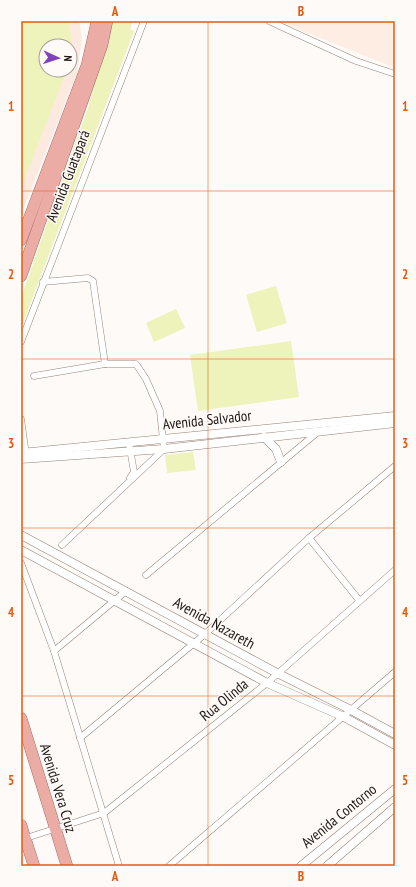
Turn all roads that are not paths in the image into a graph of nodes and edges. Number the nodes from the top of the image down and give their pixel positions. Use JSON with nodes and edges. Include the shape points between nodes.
{"nodes":[{"id":1,"x":97,"y":21,"type":"edge"},
{"id":2,"x":107,"y":21,"type":"edge"},
{"id":3,"x":144,"y":21,"type":"edge"},
{"id":4,"x":269,"y":21,"type":"edge"},
{"id":5,"x":395,"y":74,"type":"edge"},
{"id":6,"x":21,"y":240,"type":"edge"},
{"id":7,"x":21,"y":276,"type":"edge"},
{"id":8,"x":44,"y":282,"type":"junction"},
{"id":9,"x":21,"y":342,"type":"edge"},
{"id":10,"x":105,"y":364,"type":"junction"},
{"id":11,"x":34,"y":376,"type":"dead end"},
{"id":12,"x":395,"y":416,"type":"edge"},
{"id":13,"x":21,"y":419,"type":"edge"},
{"id":14,"x":328,"y":423,"type":"junction"},
{"id":15,"x":395,"y":423,"type":"edge"},
{"id":16,"x":319,"y":431,"type":"junction"},
{"id":17,"x":264,"y":437,"type":"junction"},
{"id":18,"x":162,"y":438,"type":"junction"},
{"id":19,"x":129,"y":443,"type":"junction"},
{"id":20,"x":164,"y":449,"type":"junction"},
{"id":21,"x":130,"y":452,"type":"junction"},
{"id":22,"x":24,"y":456,"type":"edge"},
{"id":23,"x":281,"y":462,"type":"junction"},
{"id":24,"x":395,"y":466,"type":"edge"},
{"id":25,"x":127,"y":485,"type":"junction"},
{"id":26,"x":21,"y":535,"type":"edge"},
{"id":27,"x":309,"y":538,"type":"junction"},
{"id":28,"x":62,"y":545,"type":"dead end"},
{"id":29,"x":21,"y":550,"type":"edge"},
{"id":30,"x":54,"y":553,"type":"junction"},
{"id":31,"x":21,"y":563,"type":"edge"},
{"id":32,"x":45,"y":563,"type":"junction"},
{"id":33,"x":395,"y":570,"type":"edge"},
{"id":34,"x":146,"y":575,"type":"dead end"},
{"id":35,"x":126,"y":591,"type":"junction"},
{"id":36,"x":115,"y":600,"type":"junction"},
{"id":37,"x":359,"y":600,"type":"junction"},
{"id":38,"x":204,"y":634,"type":"junction"},
{"id":39,"x":194,"y":643,"type":"junction"},
{"id":40,"x":54,"y":651,"type":"junction"},
{"id":41,"x":395,"y":672,"type":"edge"},
{"id":42,"x":277,"y":673,"type":"junction"},
{"id":43,"x":267,"y":683,"type":"junction"},
{"id":44,"x":351,"y":710,"type":"junction"},
{"id":45,"x":344,"y":717,"type":"junction"},
{"id":46,"x":21,"y":718,"type":"edge"},
{"id":47,"x":395,"y":734,"type":"edge"},
{"id":48,"x":80,"y":738,"type":"junction"},
{"id":49,"x":395,"y":745,"type":"edge"},
{"id":50,"x":395,"y":789,"type":"edge"},
{"id":51,"x":395,"y":807,"type":"edge"},
{"id":52,"x":104,"y":813,"type":"junction"},
{"id":53,"x":21,"y":825,"type":"edge"},
{"id":54,"x":56,"y":829,"type":"junction"},
{"id":55,"x":23,"y":838,"type":"edge"},
{"id":56,"x":34,"y":866,"type":"edge"},
{"id":57,"x":67,"y":866,"type":"edge"},
{"id":58,"x":119,"y":866,"type":"edge"},
{"id":59,"x":168,"y":866,"type":"edge"},
{"id":60,"x":301,"y":866,"type":"edge"},
{"id":61,"x":326,"y":866,"type":"edge"}],
"edges":[{"from":1,"to":6,"type":"highway","name":"Avenida Guatapará","via":[[87,65]]},
{"from":2,"to":7,"type":"highway","name":"Avenida Guatapará","via":[[102,45]]},
{"from":3,"to":8,"type":"street","name":"Avenida Guatapará"},
{"from":4,"to":5,"type":"street","via":[[356,61]]},
{"from":8,"to":9,"type":"street","name":"Avenida Guatapará"},
{"from":8,"to":10,"type":"street","via":[[88,278],[93,281]]},
{"from":10,"to":11,"type":"street"},
{"from":10,"to":18,"type":"street","via":[[136,364],[146,379],[160,411]]},
{"from":12,"to":14,"type":"street","name":"Avenida Salvador"},
{"from":13,"to":22,"type":"street"},
{"from":14,"to":16,"type":"street"},
{"from":14,"to":18,"type":"street","name":"Avenida Salvador"},
{"from":15,"to":16,"type":"street","name":"Avenida Salvador"},
{"from":16,"to":17,"type":"street","name":"Avenida Salvador"},
{"from":16,"to":23,"type":"street"},
{"from":17,"to":20,"type":"street","name":"Avenida Salvador"},
{"from":17,"to":23,"type":"street","via":[[276,449]]},
{"from":18,"to":19,"type":"street","name":"Avenida Salvador"},
{"from":18,"to":20,"type":"street"},
{"from":19,"to":21,"type":"street"},
{"from":19,"to":22,"type":"street","name":"Avenida Salvador"},
{"from":20,"to":21,"type":"street","name":"Avenida Salvador"},
{"from":20,"to":25,"type":"street"},
{"from":21,"to":22,"type":"street","name":"Avenida Salvador"},
{"from":21,"to":25,"type":"street","via":[[134,472]]},
{"from":23,"to":34,"type":"street"},
{"from":24,"to":27,"type":"street"},
{"from":25,"to":28,"type":"street"},
{"from":26,"to":30,"type":"street","name":"Avenida Nazareth"},
{"from":27,"to":37,"type":"street"},
{"from":27,"to":38,"type":"street"},
{"from":29,"to":32,"type":"street","name":"Avenida Nazareth"},
{"from":30,"to":32,"type":"street"},
{"from":30,"to":35,"type":"street","name":"Avenida Nazareth"},
{"from":31,"to":40,"type":"street"},
{"from":32,"to":36,"type":"street","name":"Avenida Nazareth"},
{"from":33,"to":37,"type":"street","name":"Rua Olinda"},
{"from":35,"to":36,"type":"street"},
{"from":35,"to":38,"type":"street","name":"Avenida Nazareth"},
{"from":36,"to":39,"type":"street","name":"Avenida Nazareth"},
{"from":36,"to":40,"type":"street"},
{"from":37,"to":42,"type":"street","name":"Rua Olinda"},
{"from":38,"to":39,"type":"street"},
{"from":38,"to":42,"type":"street","name":"Avenida Nazareth"},
{"from":39,"to":43,"type":"street","name":"Avenida Nazareth"},
{"from":39,"to":48,"type":"street"},
{"from":40,"to":48,"type":"street"},
{"from":41,"to":44,"type":"street"},
{"from":42,"to":43,"type":"street","name":"Rua Olinda"},
{"from":42,"to":44,"type":"street","name":"Avenida Nazareth"},
{"from":43,"to":45,"type":"street","name":"Avenida Nazareth"},
{"from":43,"to":52,"type":"street","name":"Rua Olinda"},
{"from":44,"to":45,"type":"street"},
{"from":44,"to":47,"type":"street","name":"Avenida Nazareth"},
{"from":45,"to":49,"type":"street","name":"Avenida Nazareth"},
{"from":45,"to":59,"type":"street"},
{"from":46,"to":54,"type":"highway","name":"Avenida Vera Cruz"},
{"from":48,"to":52,"type":"street"},
{"from":50,"to":60,"type":"street","name":"Avenida Contorno"},
{"from":51,"to":61,"type":"street","name":"Avenida Contorno"},
{"from":52,"to":54,"type":"street","name":"Rua Olinda"},
{"from":52,"to":58,"type":"street"},
{"from":53,"to":55,"type":"highway"},
{"from":54,"to":55,"type":"street","name":"Rua Olinda"},
{"from":54,"to":57,"type":"highway","name":"Avenida Vera Cruz"},
{"from":55,"to":56,"type":"highway"}]}
